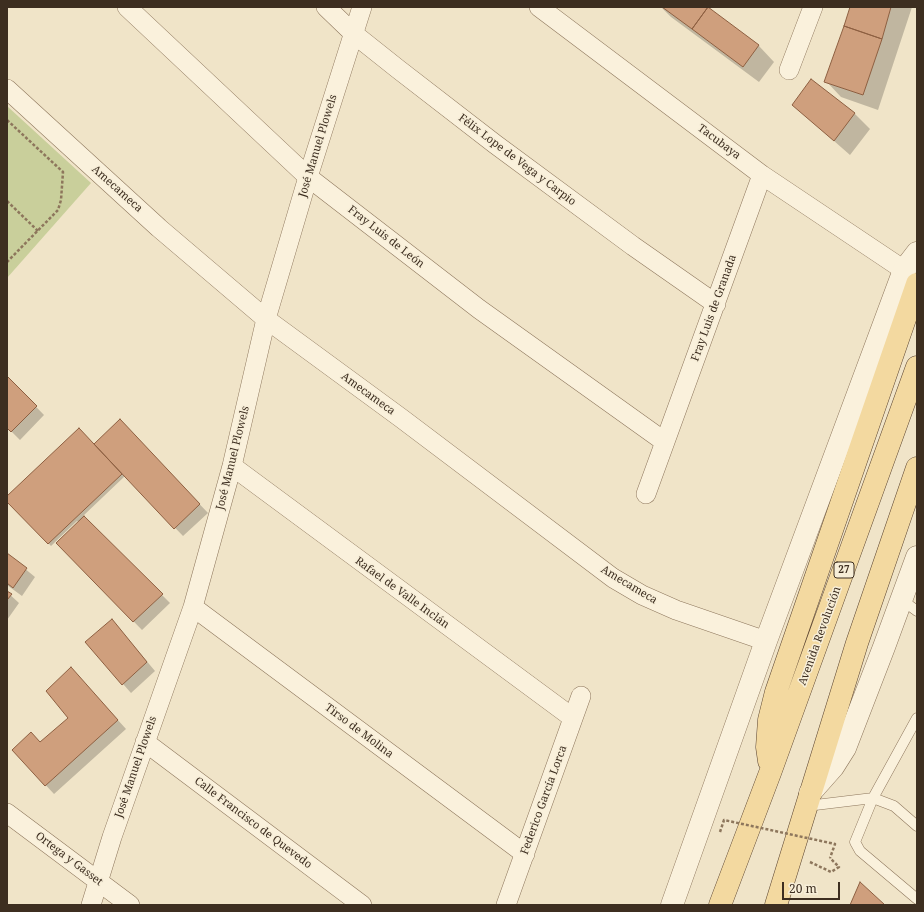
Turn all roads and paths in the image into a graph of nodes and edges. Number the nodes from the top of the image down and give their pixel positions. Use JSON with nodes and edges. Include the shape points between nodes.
{"nodes":[{"id":1,"x":127,"y":7,"type":"edge"},
{"id":2,"x":326,"y":7,"type":"edge"},
{"id":3,"x":362,"y":7,"type":"edge"},
{"id":4,"x":539,"y":7,"type":"edge"},
{"id":5,"x":813,"y":7,"type":"edge"},
{"id":6,"x":354,"y":34,"type":"junction"},
{"id":7,"x":790,"y":70,"type":"dead end"},
{"id":8,"x":7,"y":89,"type":"edge"},
{"id":9,"x":7,"y":120,"type":"edge"},
{"id":10,"x":762,"y":175,"type":"junction"},
{"id":11,"x":308,"y":177,"type":"junction"},
{"id":12,"x":7,"y":201,"type":"edge"},
{"id":13,"x":38,"y":231,"type":"junction"},
{"id":14,"x":917,"y":253,"type":"edge"},
{"id":15,"x":7,"y":262,"type":"edge"},
{"id":16,"x":910,"y":277,"type":"edge"},
{"id":17,"x":716,"y":304,"type":"junction"},
{"id":18,"x":266,"y":319,"type":"junction"},
{"id":19,"x":917,"y":367,"type":"edge"},
{"id":20,"x":665,"y":442,"type":"junction"},
{"id":21,"x":232,"y":466,"type":"junction"},
{"id":22,"x":917,"y":468,"type":"edge"},
{"id":23,"x":646,"y":494,"type":"dead end"},
{"id":24,"x":917,"y":557,"type":"edge"},
{"id":25,"x":909,"y":606,"type":"edge"},
{"id":26,"x":193,"y":607,"type":"junction"},
{"id":27,"x":766,"y":641,"type":"junction"},
{"id":28,"x":581,"y":696,"type":"dead end"},
{"id":29,"x":573,"y":718,"type":"junction"},
{"id":30,"x":917,"y":718,"type":"edge"},
{"id":31,"x":145,"y":742,"type":"junction"},
{"id":32,"x":770,"y":773,"type":"junction"},
{"id":33,"x":873,"y":798,"type":"junction"},
{"id":34,"x":808,"y":799,"type":"junction"},
{"id":35,"x":7,"y":813,"type":"edge"},
{"id":36,"x":917,"y":826,"type":"edge"},
{"id":37,"x":720,"y":832,"type":"dead end"},
{"id":38,"x":525,"y":854,"type":"junction"},
{"id":39,"x":790,"y":862,"type":"junction"},
{"id":40,"x":97,"y":881,"type":"junction"},
{"id":41,"x":917,"y":899,"type":"edge"},
{"id":42,"x":91,"y":905,"type":"edge"},
{"id":43,"x":130,"y":905,"type":"edge"},
{"id":44,"x":362,"y":905,"type":"edge"},
{"id":45,"x":506,"y":905,"type":"edge"},
{"id":46,"x":672,"y":905,"type":"edge"},
{"id":47,"x":720,"y":905,"type":"edge"},
{"id":48,"x":776,"y":905,"type":"edge"},
{"id":49,"x":791,"y":905,"type":"edge"}],
"edges":[{"from":1,"to":11,"type":"street","name":"Fray Luis de León"},
{"from":2,"to":6,"type":"street","name":"Félix Lope de Vega y Carpio"},
{"from":3,"to":6,"type":"street","name":"José Manuel Plowels"},
{"from":4,"to":10,"type":"street","name":"Tacubaya"},
{"from":5,"to":7,"type":"street"},
{"from":6,"to":11,"type":"street","name":"José Manuel Plowels"},
{"from":6,"to":17,"type":"street","name":"Félix Lope de Vega y Carpio","via":[[495,144]]},
{"from":8,"to":18,"type":"street","name":"Amecameca","via":[[165,233]]},
{"from":9,"to":13,"type":"path","via":[[63,172],[58,210]]},
{"from":10,"to":16,"type":"street","name":"Tacubaya"},
{"from":10,"to":17,"type":"street","name":"Fray Luis de Granada"},
{"from":11,"to":18,"type":"street","name":"José Manuel Plowels"},
{"from":11,"to":20,"type":"street","name":"Fray Luis de León","via":[[479,309]]},
{"from":12,"to":13,"type":"path"},
{"from":13,"to":15,"type":"path"},
{"from":14,"to":16,"type":"street"},
{"from":16,"to":27,"type":"street"},
{"from":16,"to":32,"type":"main road","via":[[776,692],[769,720]]},
{"from":17,"to":20,"type":"street","name":"Fray Luis de Granada"},
{"from":18,"to":21,"type":"street","name":"José Manuel Plowels"},
{"from":18,"to":27,"type":"street","name":"Amecameca","via":[[613,578],[642,595],[676,610]]},
{"from":19,"to":32,"type":"main road","name":"Avenida Revolución","number":"27"},
{"from":20,"to":23,"type":"street","name":"Fray Luis de Granada"},
{"from":21,"to":26,"type":"street","name":"José Manuel Plowels"},
{"from":21,"to":29,"type":"street","name":"Rafael de Valle Inclán"},
{"from":22,"to":34,"type":"main road","via":[[857,643]]},
{"from":24,"to":25,"type":"street"},
{"from":25,"to":34,"type":"street","via":[[845,748]]},
{"from":26,"to":31,"type":"street","name":"José Manuel Plowels"},
{"from":26,"to":38,"type":"street","name":"Tirso de Molina"},
{"from":27,"to":46,"type":"street"},
{"from":28,"to":29,"type":"street","name":"Federico García Lorca"},
{"from":29,"to":38,"type":"street","name":"Federico García Lorca"},
{"from":30,"to":33,"type":"lane"},
{"from":31,"to":40,"type":"street","name":"José Manuel Plowels"},
{"from":31,"to":44,"type":"street","name":"Calle Francisco de Quevedo"},
{"from":32,"to":47,"type":"main road","name":"Avenida Revolución","number":"27"},
{"from":33,"to":34,"type":"lane"},
{"from":33,"to":36,"type":"lane","via":[[894,806]]},
{"from":33,"to":41,"type":"lane","via":[[856,838],[856,847]]},
{"from":34,"to":39,"type":"main road"},
{"from":35,"to":40,"type":"street","name":"Ortega y Gasset"},
{"from":37,"to":39,"type":"path","bridge":true,"via":[[724,820],[835,844],[830,858],[839,867],[831,872]]},
{"from":38,"to":45,"type":"street","name":"Federico García Lorca"},
{"from":39,"to":48,"type":"main road"},
{"from":39,"to":49,"type":"main road"},
{"from":40,"to":42,"type":"street","name":"José Manuel Plowels"},
{"from":40,"to":43,"type":"street","name":"Ortega y Gasset"}]}
